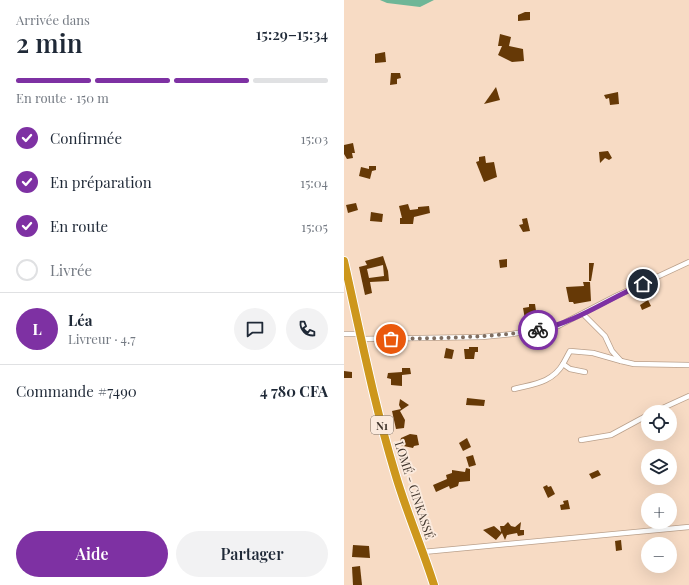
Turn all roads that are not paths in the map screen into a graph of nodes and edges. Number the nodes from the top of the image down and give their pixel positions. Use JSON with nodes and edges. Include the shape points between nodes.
{"nodes":[{"id":1,"x":344,"y":261,"type":"edge"},
{"id":2,"x":689,"y":262,"type":"edge"},
{"id":3,"x":583,"y":314,"type":"junction"},
{"id":4,"x":344,"y":334,"type":"edge"},
{"id":5,"x":361,"y":337,"type":"junction"},
{"id":6,"x":621,"y":361,"type":"junction"},
{"id":7,"x":563,"y":364,"type":"junction"},
{"id":8,"x":689,"y":365,"type":"edge"},
{"id":9,"x":585,"y":372,"type":"dead end"},
{"id":10,"x":514,"y":390,"type":"dead end"},
{"id":11,"x":689,"y":396,"type":"edge"},
{"id":12,"x":669,"y":405,"type":"edge"},
{"id":13,"x":641,"y":419,"type":"edge"},
{"id":14,"x":581,"y":440,"type":"dead end"},
{"id":15,"x":689,"y":527,"type":"edge"},
{"id":16,"x":423,"y":552,"type":"junction"},
{"id":17,"x":434,"y":585,"type":"edge"}],
"edges":[{"from":1,"to":5,"type":"highway","name":"LOMÉ - CINKASSÉ","number":"N1"},
{"from":2,"to":3,"type":"street"},
{"from":3,"to":5,"type":"street","via":[[558,326],[512,334]]},
{"from":3,"to":6,"type":"street","via":[[605,336]]},
{"from":4,"to":5,"type":"street"},
{"from":5,"to":16,"type":"highway","name":"LOMÉ - CINKASSÉ","number":"N1","via":[[394,472]]},
{"from":6,"to":7,"type":"street","via":[[593,353],[570,351]]},
{"from":6,"to":8,"type":"street","via":[[634,364]]},
{"from":7,"to":9,"type":"street","via":[[570,369]]},
{"from":7,"to":10,"type":"street","via":[[553,377],[539,384]]},
{"from":11,"to":12,"type":"street"},
{"from":13,"to":14,"type":"street","via":[[611,435]]},
{"from":15,"to":16,"type":"street"},
{"from":16,"to":17,"type":"highway","name":"LOMÉ - CINKASSÉ","number":"N1"}]}
